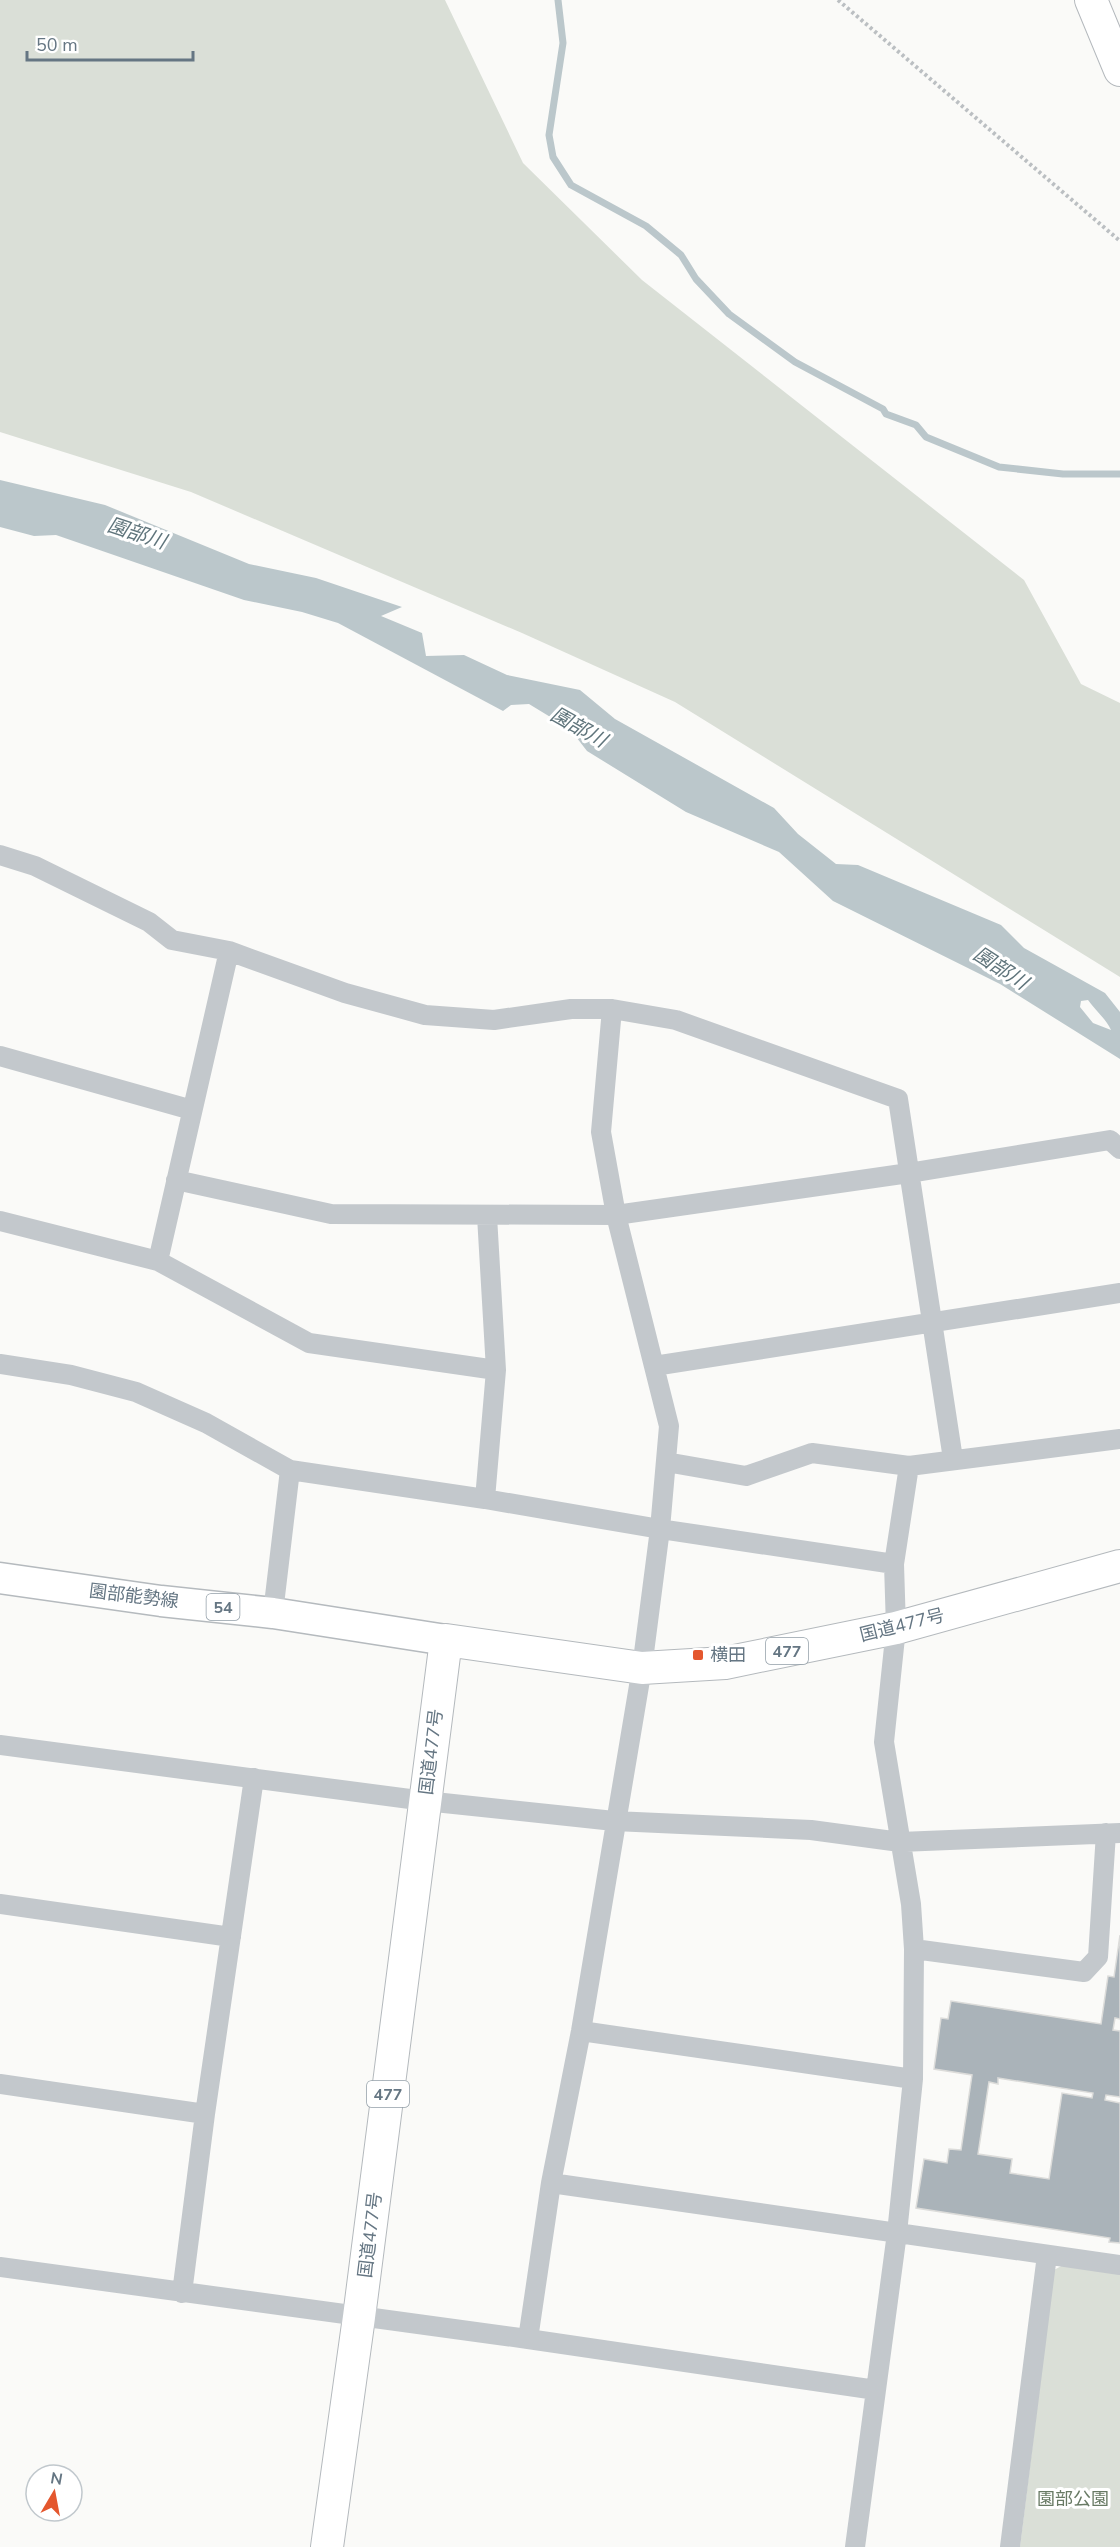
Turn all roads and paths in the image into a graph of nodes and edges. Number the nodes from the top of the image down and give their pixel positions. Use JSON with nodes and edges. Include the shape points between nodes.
{"nodes":[{"id":1,"x":837,"y":0,"type":"edge"},
{"id":2,"x":1097,"y":2,"type":"edge"},
{"id":3,"x":1120,"y":70,"type":"edge"},
{"id":4,"x":1120,"y":241,"type":"edge"},
{"id":5,"x":0,"y":855,"type":"edge"},
{"id":6,"x":229,"y":951,"type":"junction"},
{"id":7,"x":612,"y":1009,"type":"junction"},
{"id":8,"x":0,"y":1056,"type":"edge"},
{"id":9,"x":192,"y":1110,"type":"junction"},
{"id":10,"x":1120,"y":1149,"type":"edge"},
{"id":11,"x":909,"y":1173,"type":"junction"},
{"id":12,"x":176,"y":1180,"type":"junction"},
{"id":13,"x":616,"y":1215,"type":"junction"},
{"id":14,"x":487,"y":1216,"type":"junction"},
{"id":15,"x":0,"y":1221,"type":"edge"},
{"id":16,"x":159,"y":1261,"type":"junction"},
{"id":17,"x":1120,"y":1293,"type":"edge"},
{"id":18,"x":932,"y":1322,"type":"junction"},
{"id":19,"x":0,"y":1364,"type":"edge"},
{"id":20,"x":654,"y":1366,"type":"junction"},
{"id":21,"x":496,"y":1370,"type":"junction"},
{"id":22,"x":1120,"y":1439,"type":"edge"},
{"id":23,"x":953,"y":1459,"type":"junction"},
{"id":24,"x":666,"y":1462,"type":"junction"},
{"id":25,"x":909,"y":1466,"type":"junction"},
{"id":26,"x":290,"y":1470,"type":"junction"},
{"id":27,"x":485,"y":1499,"type":"junction"},
{"id":28,"x":660,"y":1530,"type":"junction"},
{"id":29,"x":894,"y":1564,"type":"junction"},
{"id":30,"x":1120,"y":1566,"type":"edge"},
{"id":31,"x":0,"y":1578,"type":"edge"},
{"id":32,"x":273,"y":1612,"type":"junction"},
{"id":33,"x":896,"y":1628,"type":"junction"},
{"id":34,"x":446,"y":1640,"type":"junction"},
{"id":35,"x":642,"y":1668,"type":"junction"},
{"id":36,"x":0,"y":1745,"type":"edge"},
{"id":37,"x":254,"y":1778,"type":"junction"},
{"id":38,"x":425,"y":1801,"type":"junction"},
{"id":39,"x":614,"y":1821,"type":"junction"},
{"id":40,"x":1113,"y":1833,"type":"edge"},
{"id":41,"x":900,"y":1842,"type":"junction"},
{"id":42,"x":0,"y":1904,"type":"edge"},
{"id":43,"x":231,"y":1936,"type":"junction"},
{"id":44,"x":915,"y":1949,"type":"junction"},
{"id":45,"x":581,"y":2031,"type":"junction"},
{"id":46,"x":913,"y":2079,"type":"junction"},
{"id":47,"x":0,"y":2084,"type":"edge"},
{"id":48,"x":205,"y":2114,"type":"junction"},
{"id":49,"x":551,"y":2183,"type":"junction"},
{"id":50,"x":897,"y":2233,"type":"junction"},
{"id":51,"x":1047,"y":2255,"type":"junction"},
{"id":52,"x":1120,"y":2265,"type":"edge"},
{"id":53,"x":0,"y":2266,"type":"edge"},
{"id":54,"x":182,"y":2293,"type":"junction"},
{"id":55,"x":359,"y":2317,"type":"junction"},
{"id":56,"x":528,"y":2338,"type":"junction"},
{"id":57,"x":876,"y":2390,"type":"junction"},
{"id":58,"x":327,"y":2547,"type":"edge"},
{"id":59,"x":855,"y":2547,"type":"edge"},
{"id":60,"x":1010,"y":2547,"type":"edge"}],
"edges":[{"from":1,"to":4,"type":"path"},
{"from":2,"to":3,"type":"highway"},
{"from":5,"to":6,"type":"street","via":[[35,866],[149,922],[172,940]]},
{"from":6,"to":7,"type":"street","via":[[345,993],[425,1015],[494,1020],[571,1009]]},
{"from":6,"to":9,"type":"street"},
{"from":7,"to":11,"type":"street","via":[[676,1020],[898,1099]]},
{"from":7,"to":13,"type":"street","via":[[601,1132]]},
{"from":8,"to":9,"type":"street"},
{"from":9,"to":12,"type":"street"},
{"from":10,"to":11,"type":"street","via":[[1110,1140]]},
{"from":11,"to":13,"type":"street"},
{"from":11,"to":18,"type":"street"},
{"from":12,"to":14,"type":"street","via":[[331,1214]]},
{"from":12,"to":16,"type":"street"},
{"from":13,"to":14,"type":"street"},
{"from":13,"to":20,"type":"street"},
{"from":14,"to":21,"type":"street"},
{"from":15,"to":16,"type":"street"},
{"from":16,"to":21,"type":"street","via":[[309,1343]]},
{"from":17,"to":18,"type":"street"},
{"from":18,"to":20,"type":"street"},
{"from":18,"to":23,"type":"street"},
{"from":19,"to":26,"type":"street","via":[[71,1375],[136,1392],[206,1423]]},
{"from":20,"to":24,"type":"street","via":[[669,1426]]},
{"from":21,"to":27,"type":"street"},
{"from":22,"to":23,"type":"street"},
{"from":23,"to":25,"type":"street"},
{"from":24,"to":25,"type":"street","via":[[746,1476],[812,1453]]},
{"from":24,"to":28,"type":"street"},
{"from":25,"to":29,"type":"street"},
{"from":26,"to":27,"type":"street"},
{"from":26,"to":32,"type":"street"},
{"from":27,"to":28,"type":"street"},
{"from":28,"to":29,"type":"street"},
{"from":28,"to":35,"type":"street"},
{"from":29,"to":33,"type":"street"},
{"from":30,"to":33,"type":"highway","name":"国道477号","number":"477"},
{"from":31,"to":32,"type":"main road","name":"園部能勢線","number":"54"},
{"from":32,"to":34,"type":"main road","name":"園部能勢線","number":"54"},
{"from":33,"to":35,"type":"highway","name":"国道477号","number":"477","via":[[725,1663]]},
{"from":33,"to":41,"type":"street","via":[[884,1742]]},
{"from":34,"to":35,"type":"highway","name":"国道477号","number":"477"},
{"from":34,"to":38,"type":"highway","name":"国道477号","number":"477"},
{"from":35,"to":39,"type":"street"},
{"from":36,"to":37,"type":"street"},
{"from":37,"to":38,"type":"street"},
{"from":37,"to":43,"type":"street"},
{"from":38,"to":39,"type":"street"},
{"from":38,"to":55,"type":"highway","name":"国道477号","number":"477"},
{"from":39,"to":41,"type":"street","via":[[811,1830]]},
{"from":39,"to":45,"type":"street"},
{"from":40,"to":41,"type":"street"},
{"from":40,"to":44,"type":"street","via":[[1098,1958],[1084,1972]]},
{"from":41,"to":44,"type":"street"},
{"from":42,"to":43,"type":"street"},
{"from":43,"to":48,"type":"street"},
{"from":44,"to":46,"type":"street"},
{"from":45,"to":46,"type":"street"},
{"from":45,"to":49,"type":"street"},
{"from":46,"to":50,"type":"street"},
{"from":47,"to":48,"type":"street"},
{"from":48,"to":54,"type":"street"},
{"from":49,"to":50,"type":"street"},
{"from":49,"to":56,"type":"street"},
{"from":50,"to":51,"type":"street"},
{"from":50,"to":57,"type":"street"},
{"from":51,"to":52,"type":"street"},
{"from":51,"to":60,"type":"street"},
{"from":53,"to":54,"type":"street"},
{"from":54,"to":55,"type":"street"},
{"from":55,"to":56,"type":"street"},
{"from":55,"to":58,"type":"highway","name":"国道477号","number":"477"},
{"from":56,"to":57,"type":"street"},
{"from":57,"to":59,"type":"street"}]}
